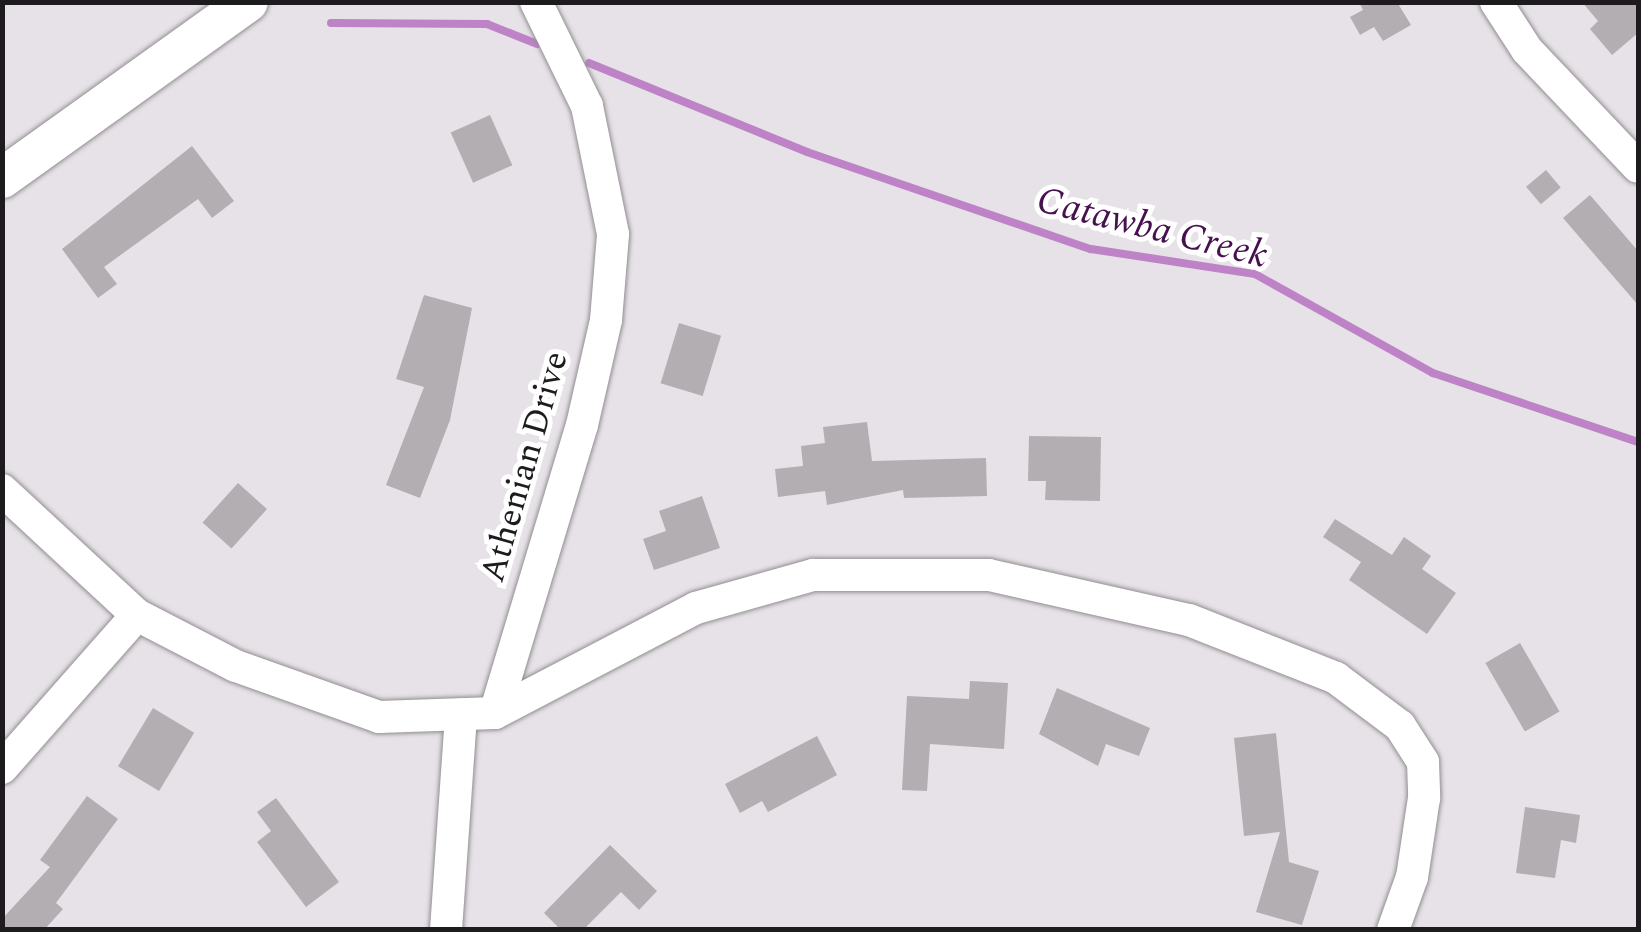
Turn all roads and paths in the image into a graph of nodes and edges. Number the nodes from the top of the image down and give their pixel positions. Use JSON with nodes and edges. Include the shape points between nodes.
{"nodes":[{"id":1,"x":248,"y":2,"type":"edge"},
{"id":2,"x":536,"y":2,"type":"edge"},
{"id":3,"x":1496,"y":2,"type":"edge"},
{"id":4,"x":1638,"y":167,"type":"edge"},
{"id":5,"x":2,"y":178,"type":"edge"},
{"id":6,"x":2,"y":490,"type":"edge"},
{"id":7,"x":137,"y":615,"type":"junction"},
{"id":8,"x":496,"y":714,"type":"junction"},
{"id":9,"x":461,"y":715,"type":"junction"},
{"id":10,"x":2,"y":768,"type":"edge"},
{"id":11,"x":446,"y":930,"type":"edge"},
{"id":12,"x":1393,"y":930,"type":"edge"}],
"edges":[{"from":1,"to":5,"type":"main road"},
{"from":2,"to":8,"type":"street","name":"Athenian Drive","via":[[586,106],[612,234],[606,320],[582,425]]},
{"from":3,"to":4,"type":"street","via":[[1527,50]]},
{"from":6,"to":7,"type":"street"},
{"from":7,"to":9,"type":"street","via":[[236,666],[378,717]]},
{"from":7,"to":10,"type":"street"},
{"from":8,"to":9,"type":"street"},
{"from":8,"to":12,"type":"street","via":[[696,608],[813,575],[989,575],[1085,592],[1298,660],[1370,698],[1400,726],[1423,762],[1424,798],[1412,877]]},
{"from":9,"to":11,"type":"street"}]}
